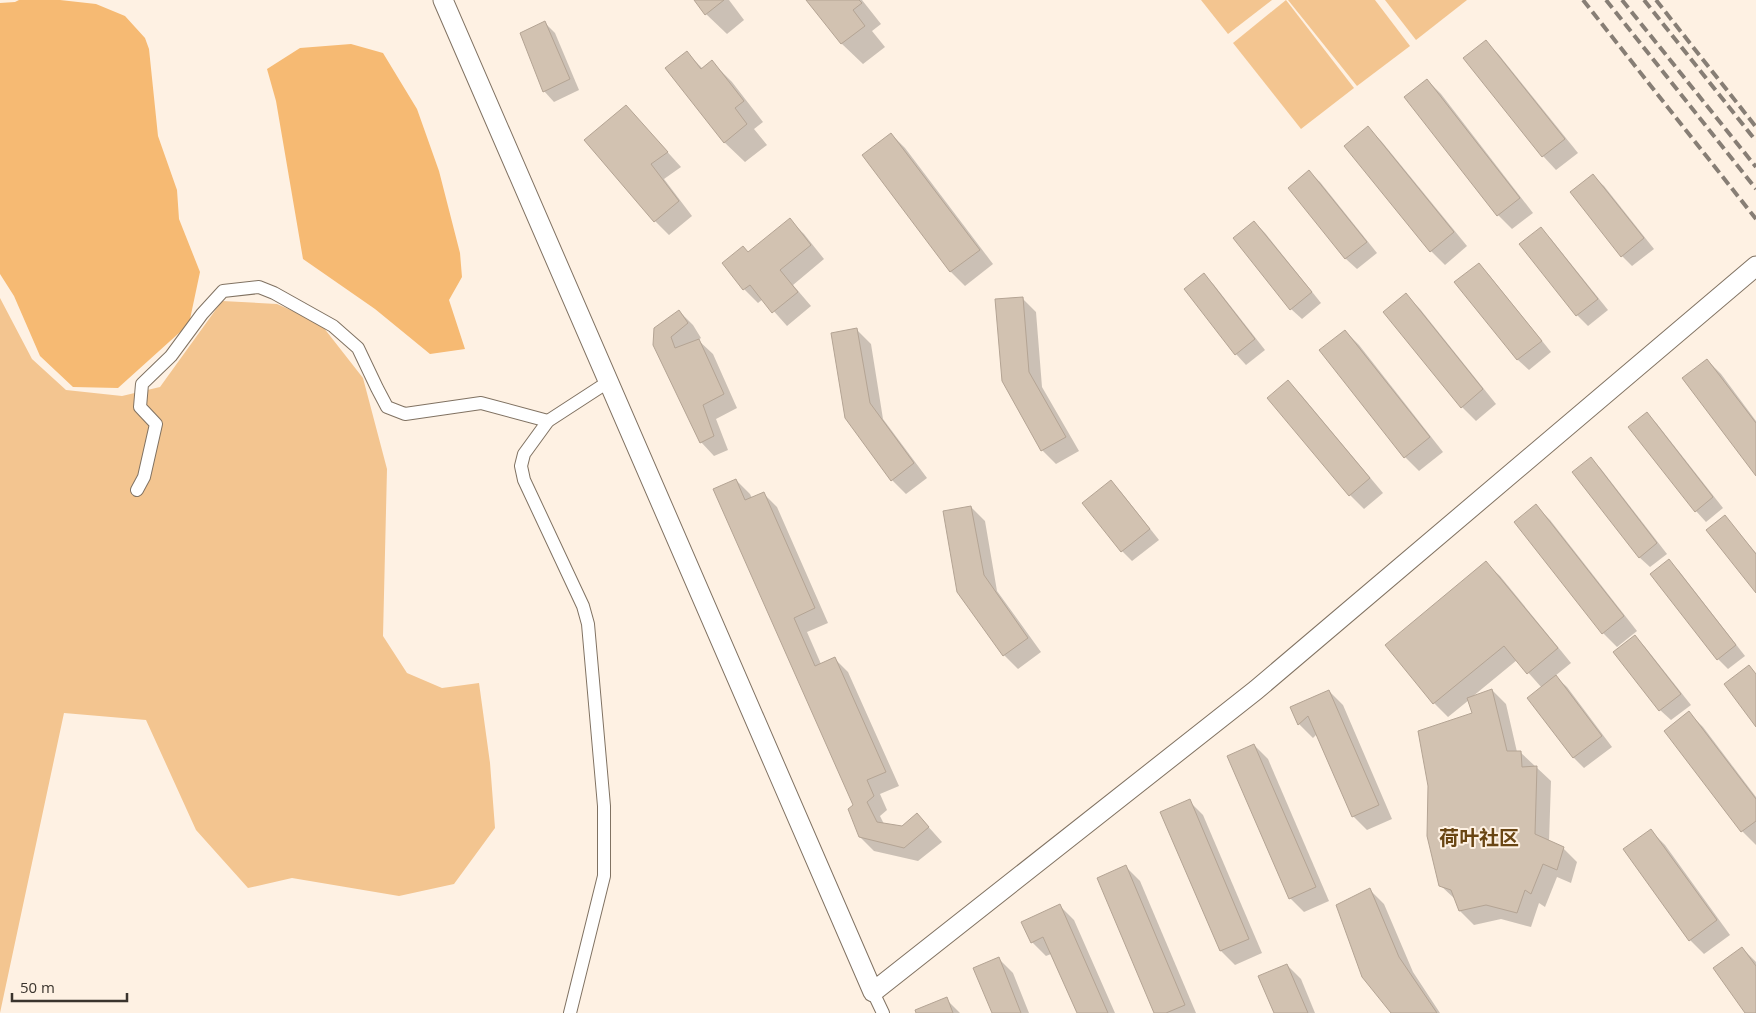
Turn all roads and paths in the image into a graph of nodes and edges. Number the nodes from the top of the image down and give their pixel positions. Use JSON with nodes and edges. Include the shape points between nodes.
{"nodes":[{"id":1,"x":443,"y":0,"type":"edge"},
{"id":2,"x":1756,"y":266,"type":"edge"},
{"id":3,"x":608,"y":382,"type":"junction"},
{"id":4,"x":548,"y":421,"type":"junction"},
{"id":5,"x":136,"y":490,"type":"dead end"},
{"id":6,"x":873,"y":992,"type":"junction"},
{"id":7,"x":570,"y":1013,"type":"edge"},
{"id":8,"x":883,"y":1013,"type":"edge"}],
"edges":[{"from":1,"to":3,"type":"main road"},
{"from":2,"to":6,"type":"main road","via":[[1256,690]]},
{"from":3,"to":4,"type":"street"},
{"from":3,"to":6,"type":"main road"},
{"from":4,"to":5,"type":"street","via":[[481,403],[405,414],[387,407],[358,348],[333,326],[259,287],[223,291],[171,356],[142,384],[140,407],[156,424],[144,477]]},
{"from":4,"to":7,"type":"street","via":[[524,454],[521,466],[524,480],[584,606],[604,806],[604,876]]},
{"from":6,"to":8,"type":"street"}]}
